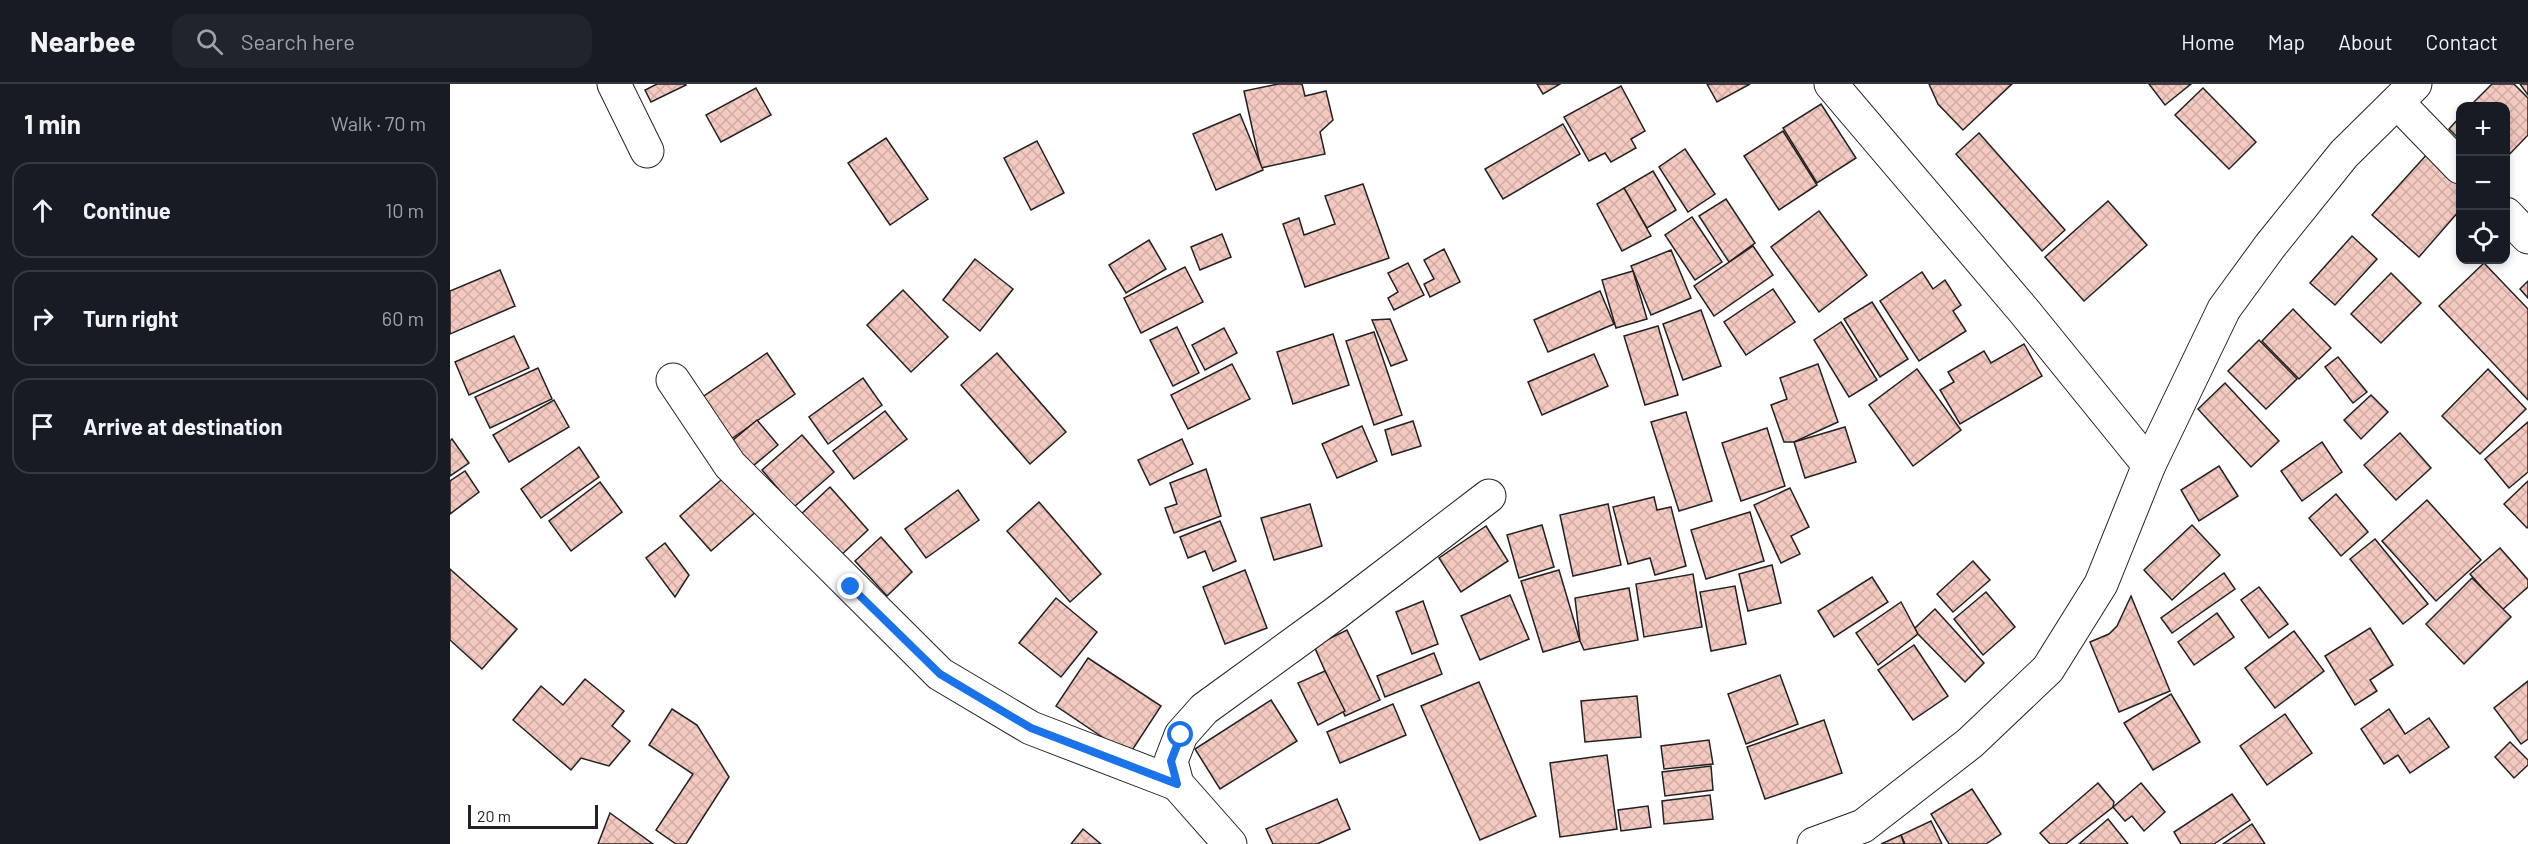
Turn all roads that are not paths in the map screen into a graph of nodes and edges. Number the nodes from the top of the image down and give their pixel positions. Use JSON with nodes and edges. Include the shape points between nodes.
{"nodes":[{"id":1,"x":614,"y":84,"type":"edge"},
{"id":2,"x":1831,"y":84,"type":"edge"},
{"id":3,"x":2406,"y":93,"type":"edge"},
{"id":4,"x":647,"y":151,"type":"dead end"},
{"id":5,"x":2456,"y":162,"type":"edge"},
{"id":6,"x":2510,"y":218,"type":"edge"},
{"id":7,"x":2528,"y":237,"type":"edge"},
{"id":8,"x":673,"y":380,"type":"dead end"},
{"id":9,"x":2149,"y":465,"type":"junction"},
{"id":10,"x":1489,"y":496,"type":"dead end"},
{"id":11,"x":1177,"y":784,"type":"junction"},
{"id":12,"x":1230,"y":844,"type":"edge"},
{"id":13,"x":1814,"y":844,"type":"edge"}],
"edges":[{"from":1,"to":4,"type":"street"},
{"from":2,"to":9,"type":"street"},
{"from":3,"to":5,"type":"street"},
{"from":3,"to":9,"type":"street","via":[[2344,154],[2224,309]]},
{"from":6,"to":7,"type":"street"},
{"from":8,"to":11,"type":"street","via":[[730,465],[940,674],[1031,728]]},
{"from":9,"to":13,"type":"street","via":[[2101,584],[2048,669],[1970,743],[1863,826]]},
{"from":10,"to":11,"type":"street","via":[[1204,709],[1181,735],[1171,761]]},
{"from":11,"to":12,"type":"street"}]}
